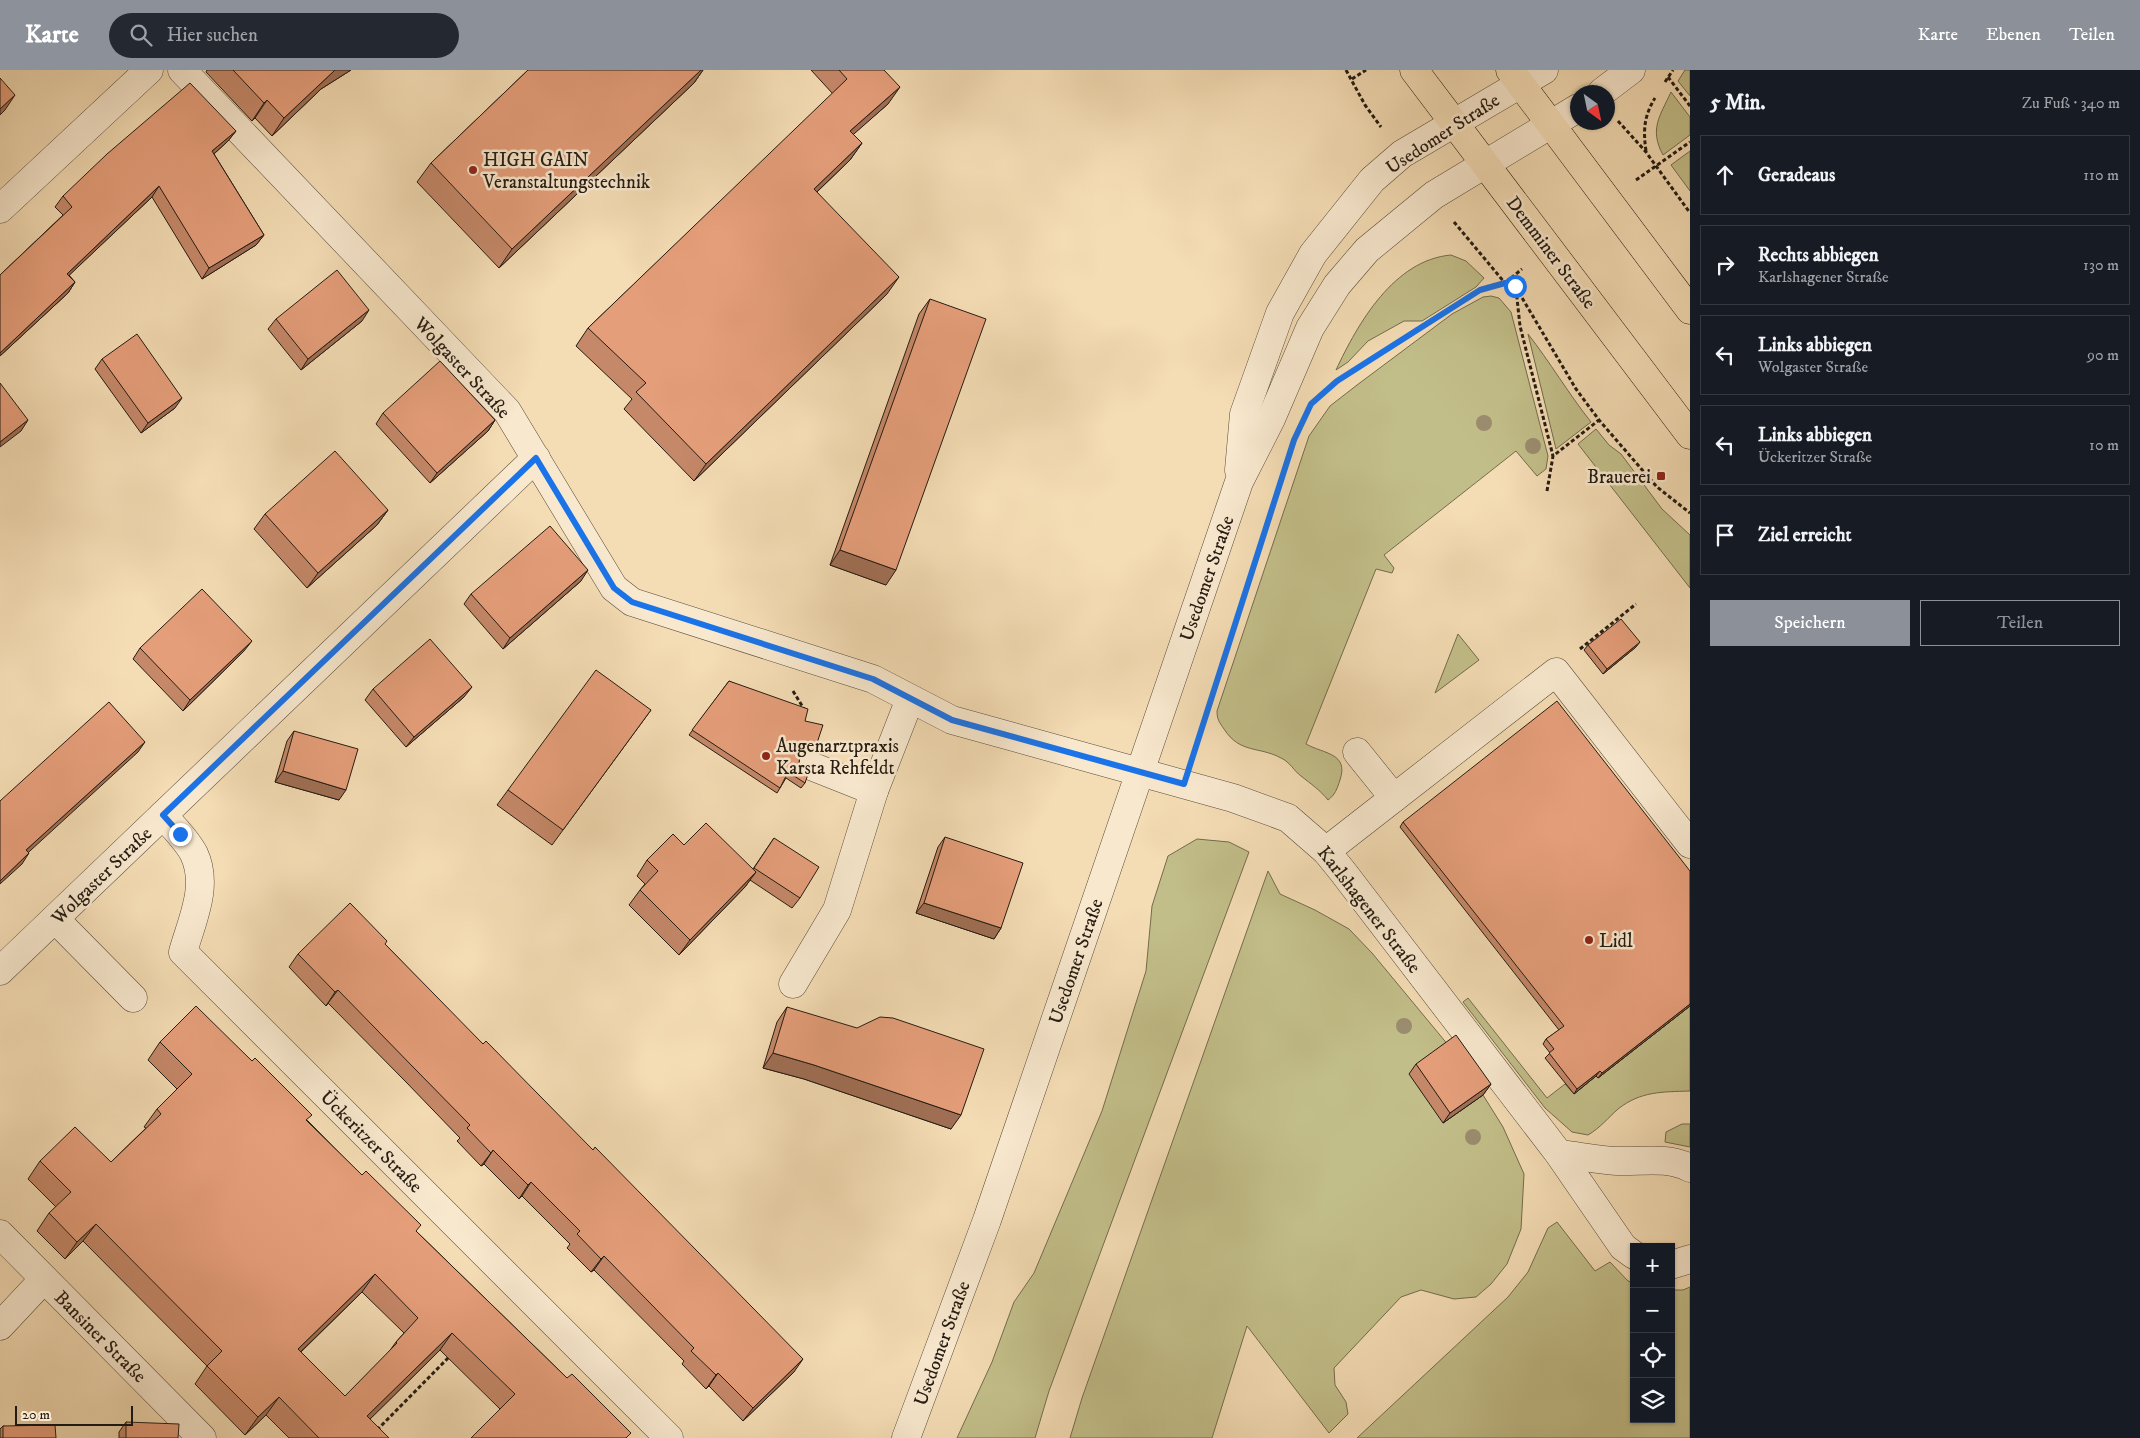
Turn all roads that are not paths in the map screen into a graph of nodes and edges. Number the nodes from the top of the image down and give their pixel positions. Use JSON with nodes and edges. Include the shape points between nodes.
{"nodes":[{"id":1,"x":149,"y":70,"type":"edge"},
{"id":2,"x":182,"y":70,"type":"edge"},
{"id":3,"x":1414,"y":70,"type":"edge"},
{"id":4,"x":1544,"y":70,"type":"edge"},
{"id":5,"x":1632,"y":70,"type":"edge"},
{"id":6,"x":1515,"y":77,"type":"edge"},
{"id":7,"x":1612,"y":85,"type":"edge"},
{"id":8,"x":1570,"y":113,"type":"edge"},
{"id":9,"x":1454,"y":123,"type":"junction"},
{"id":10,"x":1550,"y":124,"type":"junction"},
{"id":11,"x":1486,"y":164,"type":"junction"},
{"id":12,"x":0,"y":208,"type":"edge"},
{"id":13,"x":1690,"y":310,"type":"edge"},
{"id":14,"x":1690,"y":435,"type":"edge"},
{"id":15,"x":536,"y":458,"type":"junction"},
{"id":16,"x":1238,"y":482,"type":"junction"},
{"id":17,"x":910,"y":699,"type":"junction"},
{"id":18,"x":1357,"y":752,"type":"dead end"},
{"id":19,"x":811,"y":766,"type":"dead end"},
{"id":20,"x":1140,"y":772,"type":"junction"},
{"id":21,"x":874,"y":792,"type":"junction"},
{"id":22,"x":1394,"y":798,"type":"junction"},
{"id":23,"x":163,"y":815,"type":"junction"},
{"id":24,"x":1690,"y":844,"type":"edge"},
{"id":25,"x":1326,"y":850,"type":"junction"},
{"id":26,"x":55,"y":919,"type":"junction"},
{"id":27,"x":0,"y":971,"type":"edge"},
{"id":28,"x":793,"y":984,"type":"dead end"},
{"id":29,"x":133,"y":998,"type":"dead end"},
{"id":30,"x":1559,"y":1154,"type":"junction"},
{"id":31,"x":1690,"y":1168,"type":"edge"},
{"id":32,"x":0,"y":1234,"type":"edge"},
{"id":33,"x":1630,"y":1252,"type":"edge"},
{"id":34,"x":1690,"y":1260,"type":"edge"},
{"id":35,"x":1675,"y":1265,"type":"edge"},
{"id":36,"x":44,"y":1279,"type":"junction"},
{"id":37,"x":0,"y":1326,"type":"edge"},
{"id":38,"x":202,"y":1438,"type":"edge"},
{"id":39,"x":669,"y":1438,"type":"edge"},
{"id":40,"x":906,"y":1438,"type":"edge"}],
"edges":[{"from":1,"to":12,"type":"street"},
{"from":2,"to":15,"type":"street","name":"Wolgaster Straße","via":[[507,411]]},
{"from":3,"to":9,"type":"main road","name":"Demminer Straße"},
{"from":4,"to":6,"type":"street","name":"Usedomer Straße"},
{"from":5,"to":7,"type":"street"},
{"from":6,"to":9,"type":"street","name":"Usedomer Straße"},
{"from":6,"to":10,"type":"main road"},
{"from":8,"to":10,"type":"street","name":"Usedomer Straße"},
{"from":9,"to":11,"type":"main road","name":"Demminer Straße"},
{"from":9,"to":16,"type":"street","name":"Usedomer Straße","via":[[1402,154],[1372,180],[1312,254],[1280,313],[1244,414]]},
{"from":10,"to":11,"type":"street","name":"Usedomer Straße"},
{"from":10,"to":13,"type":"main road"},
{"from":11,"to":14,"type":"main road","name":"Demminer Straße"},
{"from":11,"to":16,"type":"street","name":"Usedomer Straße","via":[[1434,195],[1367,250],[1337,285],[1310,328],[1271,418]]},
{"from":15,"to":17,"type":"street","name":"Karlshagener Straße","via":[[614,588],[632,602],[873,679]]},
{"from":15,"to":23,"type":"street","name":"Wolgaster Straße"},
{"from":16,"to":20,"type":"street","name":"Usedomer Straße"},
{"from":17,"to":20,"type":"street","name":"Karlshagener Straße","via":[[952,720]]},
{"from":17,"to":21,"type":"street"},
{"from":18,"to":22,"type":"street"},
{"from":19,"to":21,"type":"street"},
{"from":20,"to":25,"type":"street","name":"Karlshagener Straße","via":[[1233,798],[1288,818]]},
{"from":20,"to":40,"type":"street","name":"Usedomer Straße","via":[[987,1220]]},
{"from":21,"to":28,"type":"street","via":[[837,910]]},
{"from":22,"to":24,"type":"street","via":[[1556,672]]},
{"from":22,"to":25,"type":"street"},
{"from":23,"to":26,"type":"street","name":"Wolgaster Straße"},
{"from":23,"to":39,"type":"street","name":"Ückeritzer Straße","via":[[194,853],[201,873],[200,897],[183,952]]},
{"from":25,"to":30,"type":"street","name":"Karlshagener Straße"},
{"from":26,"to":27,"type":"street","name":"Wolgaster Straße"},
{"from":26,"to":29,"type":"street"},
{"from":30,"to":31,"type":"street","via":[[1617,1161],[1653,1160]]},
{"from":30,"to":33,"type":"street","name":"Karlshagener Straße"},
{"from":32,"to":36,"type":"street","name":"Bansiner Straße"},
{"from":34,"to":35,"type":"street"},
{"from":36,"to":37,"type":"street"},
{"from":36,"to":38,"type":"street","name":"Bansiner Straße"}]}
